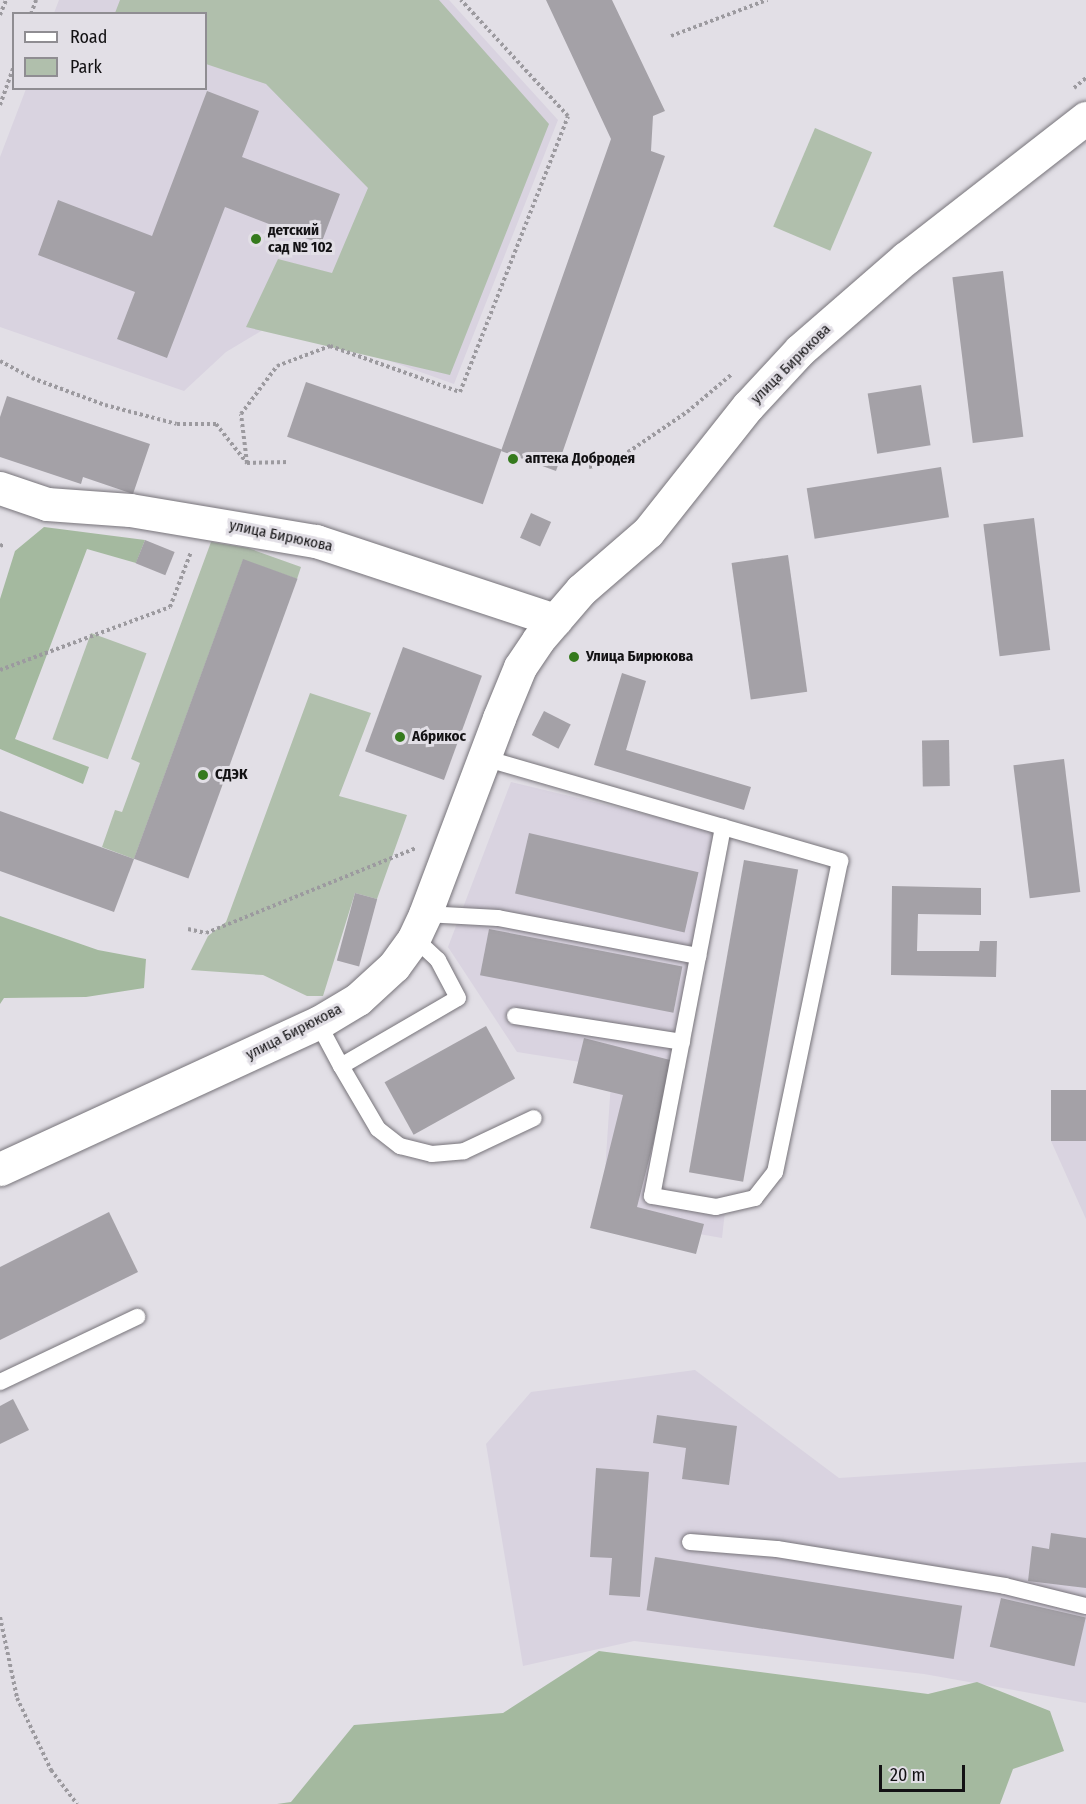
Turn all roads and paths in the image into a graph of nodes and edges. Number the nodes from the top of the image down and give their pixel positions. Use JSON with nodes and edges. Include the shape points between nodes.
{"nodes":[{"id":1,"x":6,"y":0,"type":"edge"},
{"id":2,"x":461,"y":0,"type":"edge"},
{"id":3,"x":767,"y":0,"type":"edge"},
{"id":4,"x":0,"y":15,"type":"edge"},
{"id":5,"x":671,"y":36,"type":"dead end"},
{"id":6,"x":12,"y":72,"type":"edge"},
{"id":7,"x":0,"y":105,"type":"edge"},
{"id":8,"x":1086,"y":118,"type":"edge"},
{"id":9,"x":0,"y":361,"type":"edge"},
{"id":10,"x":290,"y":462,"type":"dead end"},
{"id":11,"x":247,"y":463,"type":"junction"},
{"id":12,"x":0,"y":488,"type":"edge"},
{"id":13,"x":5,"y":544,"type":"dead end"},
{"id":14,"x":0,"y":546,"type":"edge"},
{"id":15,"x":193,"y":547,"type":"dead end"},
{"id":16,"x":555,"y":620,"type":"junction"},
{"id":17,"x":0,"y":670,"type":"edge"},
{"id":18,"x":484,"y":758,"type":"junction"},
{"id":19,"x":723,"y":827,"type":"junction"},
{"id":20,"x":456,"y":832,"type":"junction"},
{"id":21,"x":419,"y":926,"type":"junction"},
{"id":22,"x":188,"y":929,"type":"dead end"},
{"id":23,"x":698,"y":956,"type":"junction"},
{"id":24,"x":515,"y":1016,"type":"dead end"},
{"id":25,"x":318,"y":1023,"type":"junction"},
{"id":26,"x":682,"y":1042,"type":"junction"},
{"id":27,"x":341,"y":1066,"type":"junction"},
{"id":28,"x":534,"y":1118,"type":"dead end"},
{"id":29,"x":0,"y":1169,"type":"edge"},
{"id":30,"x":138,"y":1317,"type":"dead end"},
{"id":31,"x":0,"y":1382,"type":"edge"},
{"id":32,"x":690,"y":1542,"type":"dead end"},
{"id":33,"x":1086,"y":1606,"type":"edge"},
{"id":34,"x":0,"y":1617,"type":"edge"},
{"id":35,"x":77,"y":1804,"type":"edge"}],
"edges":[{"from":1,"to":4,"type":"path"},
{"from":2,"to":11,"type":"path","via":[[568,116],[460,392],[330,346],[277,366],[241,414]]},
{"from":3,"to":5,"type":"path"},
{"from":6,"to":7,"type":"path"},
{"from":8,"to":16,"type":"street","name":"улица Бирюкова","via":[[906,258],[800,350],[748,406],[648,532],[581,590]]},
{"from":9,"to":11,"type":"path","via":[[32,378],[105,405],[177,424],[216,424]]},
{"from":10,"to":11,"type":"path"},
{"from":12,"to":16,"type":"street","name":"улица Бирюкова","via":[[47,504],[130,510],[316,541]]},
{"from":13,"to":14,"type":"path"},
{"from":15,"to":17,"type":"path","via":[[170,607]]},
{"from":16,"to":18,"type":"street","name":"улица Бирюкова","via":[[520,667]]},
{"from":18,"to":19,"type":"lane"},
{"from":18,"to":20,"type":"street","name":"улица Бирюкова"},
{"from":19,"to":23,"type":"lane"},
{"from":19,"to":26,"type":"lane","via":[[840,861],[775,1172],[755,1198],[716,1207],[652,1196]]},
{"from":20,"to":21,"type":"street","name":"улица Бирюкова"},
{"from":20,"to":22,"type":"path","via":[[206,933]]},
{"from":21,"to":23,"type":"lane","via":[[498,918]]},
{"from":21,"to":25,"type":"street","name":"улица Бирюкова","via":[[394,966],[358,999]]},
{"from":21,"to":27,"type":"lane","via":[[458,998]]},
{"from":23,"to":26,"type":"lane"},
{"from":24,"to":26,"type":"lane"},
{"from":25,"to":27,"type":"lane"},
{"from":25,"to":29,"type":"street","name":"улица Бирюкова"},
{"from":27,"to":28,"type":"lane","via":[[378,1129],[400,1146],[422,1152],[464,1151]]},
{"from":30,"to":31,"type":"lane"},
{"from":32,"to":33,"type":"lane","via":[[777,1549],[971,1580]]},
{"from":34,"to":35,"type":"path","via":[[17,1698],[51,1770]]}]}
